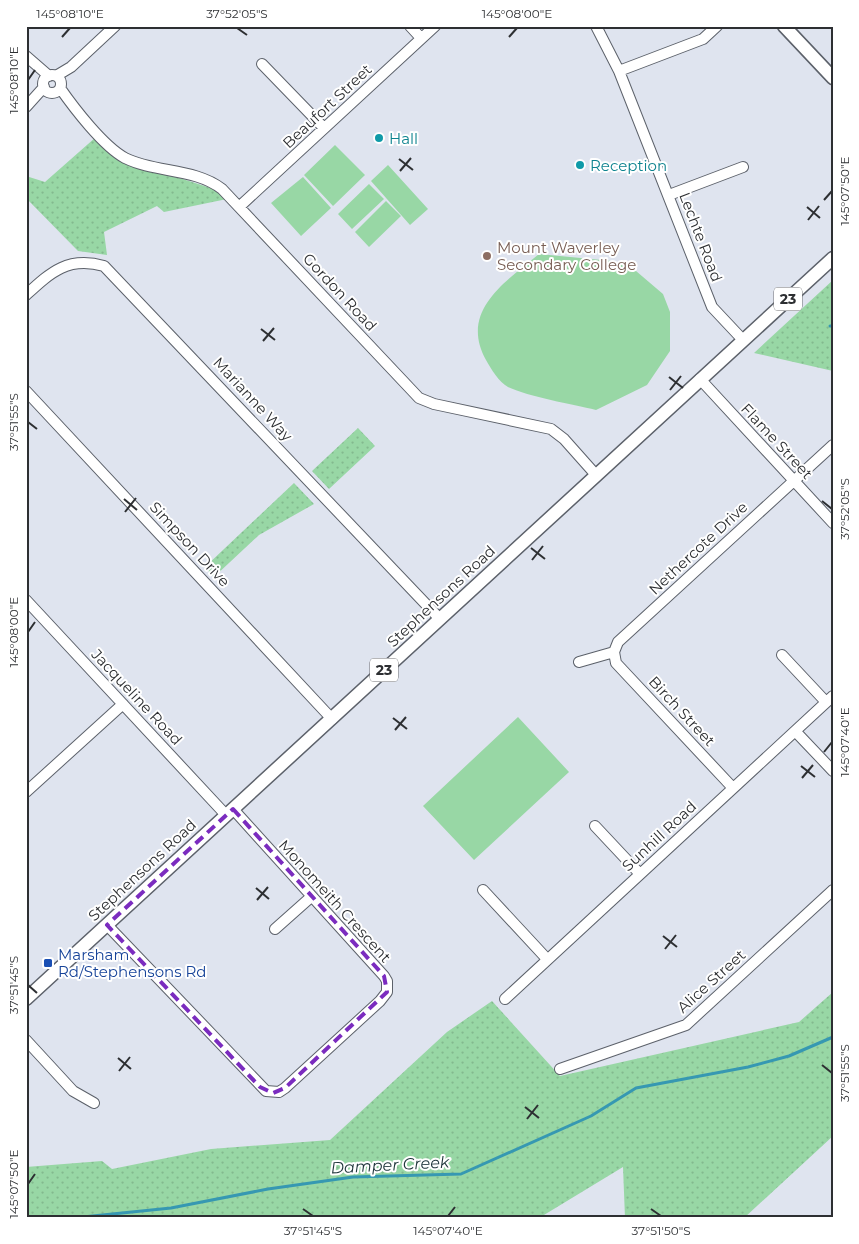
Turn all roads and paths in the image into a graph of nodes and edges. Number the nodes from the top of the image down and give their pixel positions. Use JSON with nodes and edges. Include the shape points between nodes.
{"nodes":[{"id":1,"x":115,"y":26,"type":"edge"},
{"id":2,"x":410,"y":26,"type":"edge"},
{"id":3,"x":435,"y":26,"type":"edge"},
{"id":4,"x":596,"y":26,"type":"edge"},
{"id":5,"x":717,"y":26,"type":"edge"},
{"id":6,"x":784,"y":26,"type":"edge"},
{"id":7,"x":421,"y":38,"type":"junction"},
{"id":8,"x":29,"y":59,"type":"edge"},
{"id":9,"x":262,"y":64,"type":"dead end"},
{"id":10,"x":619,"y":71,"type":"junction"},
{"id":11,"x":833,"y":78,"type":"edge"},
{"id":12,"x":52,"y":84,"type":"junction"},
{"id":13,"x":27,"y":106,"type":"edge"},
{"id":14,"x":324,"y":128,"type":"junction"},
{"id":15,"x":743,"y":167,"type":"dead end"},
{"id":16,"x":669,"y":195,"type":"junction"},
{"id":17,"x":240,"y":207,"type":"junction"},
{"id":18,"x":833,"y":258,"type":"edge"},
{"id":19,"x":26,"y":295,"type":"edge"},
{"id":20,"x":743,"y":340,"type":"junction"},
{"id":21,"x":700,"y":379,"type":"junction"},
{"id":22,"x":26,"y":391,"type":"edge"},
{"id":23,"x":833,"y":445,"type":"edge"},
{"id":24,"x":596,"y":475,"type":"junction"},
{"id":25,"x":793,"y":481,"type":"junction"},
{"id":26,"x":833,"y":523,"type":"edge"},
{"id":27,"x":26,"y":600,"type":"edge"},
{"id":28,"x":440,"y":619,"type":"junction"},
{"id":29,"x":614,"y":652,"type":"junction"},
{"id":30,"x":782,"y":655,"type":"dead end"},
{"id":31,"x":579,"y":662,"type":"dead end"},
{"id":32,"x":830,"y":699,"type":"edge"},
{"id":33,"x":123,"y":704,"type":"junction"},
{"id":34,"x":332,"y":718,"type":"junction"},
{"id":35,"x":795,"y":731,"type":"junction"},
{"id":36,"x":833,"y":771,"type":"edge"},
{"id":37,"x":733,"y":788,"type":"junction"},
{"id":38,"x":26,"y":792,"type":"edge"},
{"id":39,"x":230,"y":812,"type":"junction"},
{"id":40,"x":595,"y":826,"type":"dead end"},
{"id":41,"x":640,"y":874,"type":"junction"},
{"id":42,"x":483,"y":890,"type":"dead end"},
{"id":43,"x":833,"y":890,"type":"edge"},
{"id":44,"x":311,"y":897,"type":"junction"},
{"id":45,"x":107,"y":925,"type":"junction"},
{"id":46,"x":275,"y":929,"type":"dead end"},
{"id":47,"x":547,"y":959,"type":"junction"},
{"id":48,"x":505,"y":998,"type":"dead end"},
{"id":49,"x":26,"y":999,"type":"edge"},
{"id":50,"x":26,"y":1040,"type":"edge"},
{"id":51,"x":560,"y":1069,"type":"dead end"},
{"id":52,"x":94,"y":1103,"type":"dead end"}],
"edges":[{"from":1,"to":12,"type":"street"},
{"from":2,"to":7,"type":"street"},
{"from":3,"to":7,"type":"street","name":"Beaufort Street"},
{"from":4,"to":10,"type":"street","name":"Lechte Road"},
{"from":5,"to":10,"type":"street","via":[[703,39]]},
{"from":6,"to":11,"type":"main road"},
{"from":7,"to":14,"type":"street","name":"Beaufort Street"},
{"from":8,"to":12,"type":"street","name":"Gordon Road"},
{"from":9,"to":14,"type":"street"},
{"from":10,"to":16,"type":"street","name":"Lechte Road"},
{"from":12,"to":13,"type":"street"},
{"from":12,"to":17,"type":"street","name":"Gordon Road","via":[[125,158],[209,181]]},
{"from":14,"to":17,"type":"street","name":"Beaufort Street"},
{"from":15,"to":16,"type":"street"},
{"from":16,"to":20,"type":"street","name":"Lechte Road","via":[[712,307]]},
{"from":17,"to":24,"type":"street","name":"Gordon Road","via":[[420,398],[434,404],[551,429]]},
{"from":18,"to":20,"type":"main road","name":"Stephensons Road","number":"23"},
{"from":19,"to":28,"type":"street","name":"Marianne Way","via":[[55,269],[65,265],[86,263],[104,266]]},
{"from":20,"to":21,"type":"main road","name":"Stephensons Road","number":"23"},
{"from":21,"to":24,"type":"main road","name":"Stephensons Road","number":"23"},
{"from":21,"to":25,"type":"street","name":"Flame Street"},
{"from":22,"to":34,"type":"street","name":"Simpson Drive"},
{"from":23,"to":25,"type":"street","name":"Nethercote Drive"},
{"from":24,"to":28,"type":"main road","name":"Stephensons Road","number":"23"},
{"from":25,"to":26,"type":"street","name":"Flame Street"},
{"from":25,"to":29,"type":"street","name":"Nethercote Drive","via":[[618,642]]},
{"from":27,"to":33,"type":"street","name":"Jacqueline Road"},
{"from":28,"to":34,"type":"main road","name":"Stephensons Road","number":"23"},
{"from":29,"to":31,"type":"street"},
{"from":29,"to":37,"type":"street","name":"Birch Street","via":[[616,663]]},
{"from":30,"to":32,"type":"street"},
{"from":32,"to":35,"type":"street","name":"Sunhill Road"},
{"from":33,"to":38,"type":"street"},
{"from":33,"to":39,"type":"street","name":"Jacqueline Road"},
{"from":34,"to":39,"type":"main road","name":"Stephensons Road","number":"23"},
{"from":35,"to":36,"type":"street"},
{"from":35,"to":37,"type":"street","name":"Sunhill Road"},
{"from":37,"to":41,"type":"street","name":"Sunhill Road"},
{"from":39,"to":44,"type":"street","name":"Monomeith Crescent"},
{"from":39,"to":45,"type":"main road","name":"Stephensons Road","number":"23"},
{"from":40,"to":41,"type":"street"},
{"from":41,"to":47,"type":"street","name":"Sunhill Road"},
{"from":42,"to":47,"type":"street"},
{"from":43,"to":51,"type":"street","name":"Alice Street","via":[[686,1025]]},
{"from":44,"to":45,"type":"street","name":"Monomeith Crescent","via":[[384,976],[387,992],[285,1088],[273,1093],[260,1087]]},
{"from":44,"to":46,"type":"street"},
{"from":45,"to":49,"type":"main road","name":"Stephensons Road","number":"23"},
{"from":47,"to":48,"type":"street","name":"Sunhill Road"},
{"from":50,"to":52,"type":"street","via":[[73,1091]]}]}
